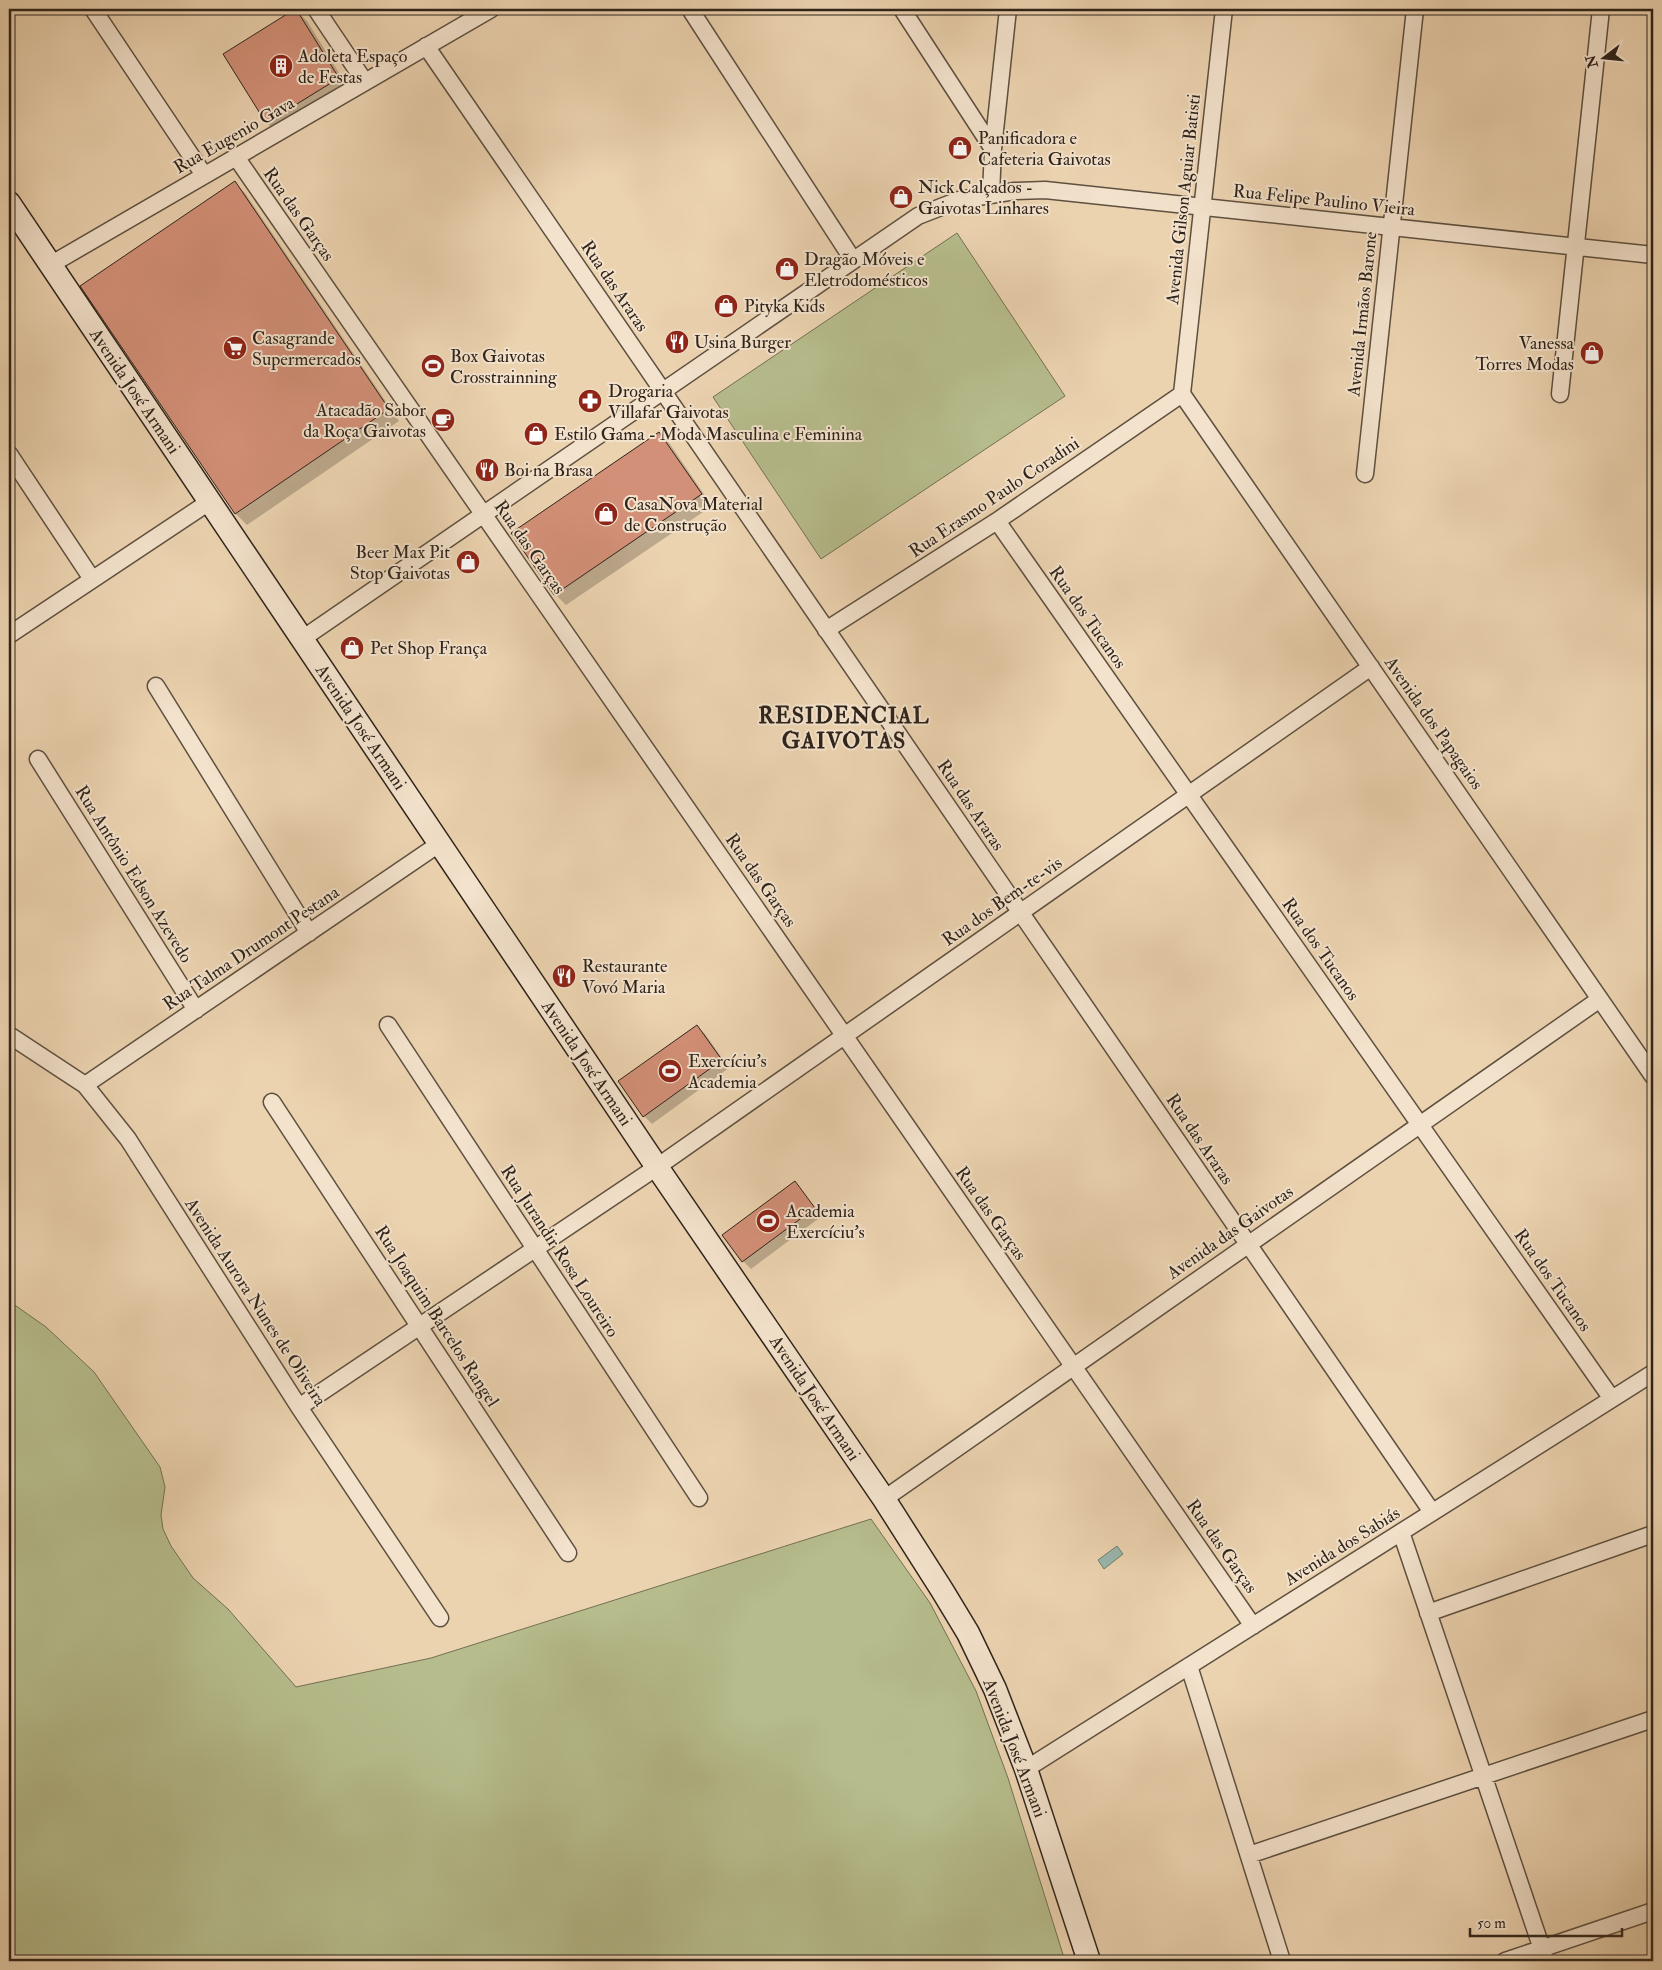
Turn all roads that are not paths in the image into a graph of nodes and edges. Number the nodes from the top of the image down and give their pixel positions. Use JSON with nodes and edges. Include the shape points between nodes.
{"nodes":[{"id":1,"x":93,"y":9,"type":"edge"},
{"id":2,"x":316,"y":9,"type":"edge"},
{"id":3,"x":491,"y":9,"type":"edge"},
{"id":4,"x":690,"y":9,"type":"edge"},
{"id":5,"x":902,"y":9,"type":"edge"},
{"id":6,"x":1008,"y":9,"type":"edge"},
{"id":7,"x":1224,"y":9,"type":"edge"},
{"id":8,"x":1414,"y":9,"type":"edge"},
{"id":9,"x":1601,"y":9,"type":"edge"},
{"id":10,"x":426,"y":46,"type":"junction"},
{"id":11,"x":365,"y":82,"type":"junction"},
{"id":12,"x":993,"y":149,"type":"junction"},
{"id":13,"x":236,"y":157,"type":"junction"},
{"id":14,"x":204,"y":175,"type":"junction"},
{"id":15,"x":990,"y":194,"type":"junction"},
{"id":16,"x":9,"y":203,"type":"edge"},
{"id":17,"x":1203,"y":207,"type":"junction"},
{"id":18,"x":1392,"y":227,"type":"junction"},
{"id":19,"x":1576,"y":246,"type":"junction"},
{"id":20,"x":1653,"y":255,"type":"edge"},
{"id":21,"x":853,"y":260,"type":"junction"},
{"id":22,"x":50,"y":265,"type":"junction"},
{"id":23,"x":663,"y":391,"type":"junction"},
{"id":24,"x":1182,"y":394,"type":"junction"},
{"id":25,"x":1560,"y":394,"type":"dead end"},
{"id":26,"x":9,"y":454,"type":"edge"},
{"id":27,"x":1365,"y":474,"type":"dead end"},
{"id":28,"x":209,"y":502,"type":"junction"},
{"id":29,"x":483,"y":514,"type":"junction"},
{"id":30,"x":997,"y":521,"type":"junction"},
{"id":31,"x":92,"y":579,"type":"junction"},
{"id":32,"x":826,"y":630,"type":"junction"},
{"id":33,"x":9,"y":635,"type":"edge"},
{"id":34,"x":302,"y":639,"type":"junction"},
{"id":35,"x":1371,"y":667,"type":"junction"},
{"id":36,"x":156,"y":686,"type":"dead end"},
{"id":37,"x":38,"y":760,"type":"dead end"},
{"id":38,"x":1188,"y":794,"type":"junction"},
{"id":39,"x":440,"y":844,"type":"junction"},
{"id":40,"x":1020,"y":912,"type":"junction"},
{"id":41,"x":308,"y":933,"type":"junction"},
{"id":42,"x":1600,"y":999,"type":"junction"},
{"id":43,"x":196,"y":1010,"type":"junction"},
{"id":44,"x":388,"y":1025,"type":"dead end"},
{"id":45,"x":9,"y":1035,"type":"edge"},
{"id":46,"x":844,"y":1036,"type":"junction"},
{"id":47,"x":1653,"y":1076,"type":"edge"},
{"id":48,"x":85,"y":1085,"type":"junction"},
{"id":49,"x":272,"y":1102,"type":"dead end"},
{"id":50,"x":1419,"y":1125,"type":"junction"},
{"id":51,"x":657,"y":1167,"type":"junction"},
{"id":52,"x":1248,"y":1244,"type":"junction"},
{"id":53,"x":534,"y":1249,"type":"junction"},
{"id":54,"x":420,"y":1326,"type":"junction"},
{"id":55,"x":1073,"y":1366,"type":"junction"},
{"id":56,"x":1653,"y":1373,"type":"edge"},
{"id":57,"x":1612,"y":1399,"type":"junction"},
{"id":58,"x":299,"y":1407,"type":"junction"},
{"id":59,"x":699,"y":1498,"type":"dead end"},
{"id":60,"x":884,"y":1499,"type":"junction"},
{"id":61,"x":1432,"y":1512,"type":"junction"},
{"id":62,"x":1401,"y":1532,"type":"junction"},
{"id":63,"x":1653,"y":1534,"type":"edge"},
{"id":64,"x":568,"y":1553,"type":"dead end"},
{"id":65,"x":1428,"y":1613,"type":"junction"},
{"id":66,"x":440,"y":1618,"type":"dead end"},
{"id":67,"x":1253,"y":1626,"type":"junction"},
{"id":68,"x":1189,"y":1666,"type":"junction"},
{"id":69,"x":1653,"y":1720,"type":"edge"},
{"id":70,"x":1026,"y":1769,"type":"junction"},
{"id":71,"x":1482,"y":1776,"type":"junction"},
{"id":72,"x":1249,"y":1855,"type":"junction"},
{"id":73,"x":1653,"y":1912,"type":"edge"},
{"id":74,"x":1544,"y":1955,"type":"edge"},
{"id":75,"x":1089,"y":1961,"type":"edge"},
{"id":76,"x":1282,"y":1961,"type":"edge"},
{"id":77,"x":1505,"y":1961,"type":"edge"}],
"edges":[{"from":1,"to":14,"type":"street"},
{"from":2,"to":11,"type":"street"},
{"from":3,"to":10,"type":"street","name":"Rua Eugenio Gava"},
{"from":4,"to":21,"type":"street"},
{"from":5,"to":12,"type":"street"},
{"from":6,"to":12,"type":"street"},
{"from":7,"to":17,"type":"street","name":"Avenida Gilson Aguiar Batisti"},
{"from":8,"to":18,"type":"street","name":"Avenida Irmãos Barone"},
{"from":9,"to":19,"type":"street"},
{"from":10,"to":11,"type":"street","name":"Rua Eugenio Gava"},
{"from":10,"to":23,"type":"street","name":"Rua das Araras"},
{"from":11,"to":13,"type":"street","name":"Rua Eugenio Gava"},
{"from":12,"to":15,"type":"street"},
{"from":13,"to":14,"type":"street","name":"Rua Eugenio Gava"},
{"from":13,"to":29,"type":"street","name":"Rua das Garças"},
{"from":14,"to":22,"type":"street","name":"Rua Eugenio Gava"},
{"from":15,"to":17,"type":"street","name":"Rua Felipe Paulino Vieira","via":[[1045,190]]},
{"from":15,"to":21,"type":"street","name":"Rua Felipe Paulino Vieira","via":[[959,200],[918,216]]},
{"from":16,"to":22,"type":"main road","name":"Avenida José Armani"},
{"from":17,"to":18,"type":"street","name":"Rua Felipe Paulino Vieira"},
{"from":17,"to":24,"type":"street","name":"Avenida Gilson Aguiar Batisti"},
{"from":18,"to":19,"type":"street","name":"Rua Felipe Paulino Vieira"},
{"from":18,"to":27,"type":"street","name":"Avenida Irmãos Barone"},
{"from":19,"to":20,"type":"street","name":"Rua Felipe Paulino Vieira"},
{"from":19,"to":25,"type":"street"},
{"from":21,"to":23,"type":"street","name":"Rua Felipe Paulino Vieira"},
{"from":22,"to":28,"type":"main road","name":"Avenida José Armani"},
{"from":23,"to":29,"type":"street","name":"Rua Felipe Paulino Vieira"},
{"from":23,"to":32,"type":"street","name":"Rua das Araras"},
{"from":24,"to":30,"type":"street","name":"Rua Erasmo Paulo Coradini"},
{"from":24,"to":35,"type":"street","name":"Avenida dos Papagaios"},
{"from":26,"to":31,"type":"street"},
{"from":28,"to":31,"type":"street"},
{"from":28,"to":34,"type":"main road","name":"Avenida José Armani"},
{"from":29,"to":34,"type":"street","name":"Rua Felipe Paulino Vieira"},
{"from":29,"to":46,"type":"street","name":"Rua das Garças"},
{"from":30,"to":32,"type":"street","name":"Rua Erasmo Paulo Coradini"},
{"from":30,"to":38,"type":"street","name":"Rua dos Tucanos"},
{"from":31,"to":33,"type":"street"},
{"from":32,"to":40,"type":"street","name":"Rua das Araras"},
{"from":34,"to":39,"type":"main road","name":"Avenida José Armani"},
{"from":35,"to":38,"type":"street","name":"Rua dos Bem-te-vis"},
{"from":35,"to":42,"type":"street","name":"Avenida dos Papagaios"},
{"from":36,"to":41,"type":"street"},
{"from":37,"to":43,"type":"street","name":"Rua Antônio Edson Azevedo"},
{"from":38,"to":40,"type":"street","name":"Rua dos Bem-te-vis"},
{"from":38,"to":50,"type":"street","name":"Rua dos Tucanos"},
{"from":39,"to":41,"type":"street","name":"Rua Talma Drumont Pestana"},
{"from":39,"to":51,"type":"main road","name":"Avenida José Armani"},
{"from":40,"to":46,"type":"street","name":"Rua dos Bem-te-vis"},
{"from":40,"to":52,"type":"street","name":"Rua das Araras"},
{"from":41,"to":43,"type":"street","name":"Rua Talma Drumont Pestana"},
{"from":42,"to":47,"type":"street","name":"Avenida dos Papagaios"},
{"from":42,"to":50,"type":"street","name":"Avenida das Gaivotas"},
{"from":43,"to":48,"type":"street","name":"Rua Talma Drumont Pestana"},
{"from":44,"to":53,"type":"street","name":"Rua Jurandir Rosa Loureiro"},
{"from":45,"to":48,"type":"street","name":"Avenida Aurora Nunes de Oliveira"},
{"from":46,"to":51,"type":"street","name":"Rua dos Bem-te-vis"},
{"from":46,"to":55,"type":"street","name":"Rua das Garças"},
{"from":48,"to":58,"type":"street","name":"Avenida Aurora Nunes de Oliveira","via":[[128,1139]]},
{"from":49,"to":54,"type":"street","name":"Rua Joaquim Barcelos Rangel"},
{"from":50,"to":52,"type":"street","name":"Avenida das Gaivotas"},
{"from":50,"to":57,"type":"street","name":"Rua dos Tucanos"},
{"from":51,"to":53,"type":"street","name":"Rua dos Bem-te-vis"},
{"from":51,"to":60,"type":"main road","name":"Avenida José Armani"},
{"from":52,"to":55,"type":"street","name":"Avenida das Gaivotas"},
{"from":52,"to":61,"type":"street","name":"Rua das Araras"},
{"from":53,"to":54,"type":"street","name":"Rua dos Bem-te-vis"},
{"from":53,"to":59,"type":"street","name":"Rua Jurandir Rosa Loureiro"},
{"from":54,"to":58,"type":"street","name":"Rua dos Bem-te-vis"},
{"from":54,"to":64,"type":"street","name":"Rua Joaquim Barcelos Rangel"},
{"from":55,"to":60,"type":"street","name":"Avenida das Gaivotas"},
{"from":55,"to":67,"type":"street","name":"Rua das Garças"},
{"from":56,"to":57,"type":"street","name":"Avenida dos Sabiás"},
{"from":57,"to":61,"type":"street","name":"Avenida dos Sabiás"},
{"from":58,"to":66,"type":"street","name":"Avenida Aurora Nunes de Oliveira"},
{"from":60,"to":70,"type":"main road","name":"Avenida José Armani","via":[[968,1633],[995,1689]]},
{"from":61,"to":62,"type":"street","name":"Avenida dos Sabiás"},
{"from":62,"to":65,"type":"street"},
{"from":62,"to":67,"type":"street","name":"Avenida dos Sabiás"},
{"from":63,"to":65,"type":"street"},
{"from":65,"to":71,"type":"street"},
{"from":67,"to":68,"type":"street","name":"Avenida dos Sabiás"},
{"from":68,"to":70,"type":"street","name":"Avenida dos Sabiás"},
{"from":68,"to":72,"type":"street"},
{"from":69,"to":71,"type":"street"},
{"from":70,"to":75,"type":"main road","name":"Avenida José Armani"},
{"from":71,"to":72,"type":"street"},
{"from":71,"to":74,"type":"street"},
{"from":72,"to":76,"type":"street"},
{"from":73,"to":74,"type":"street"},
{"from":74,"to":77,"type":"street"}]}
